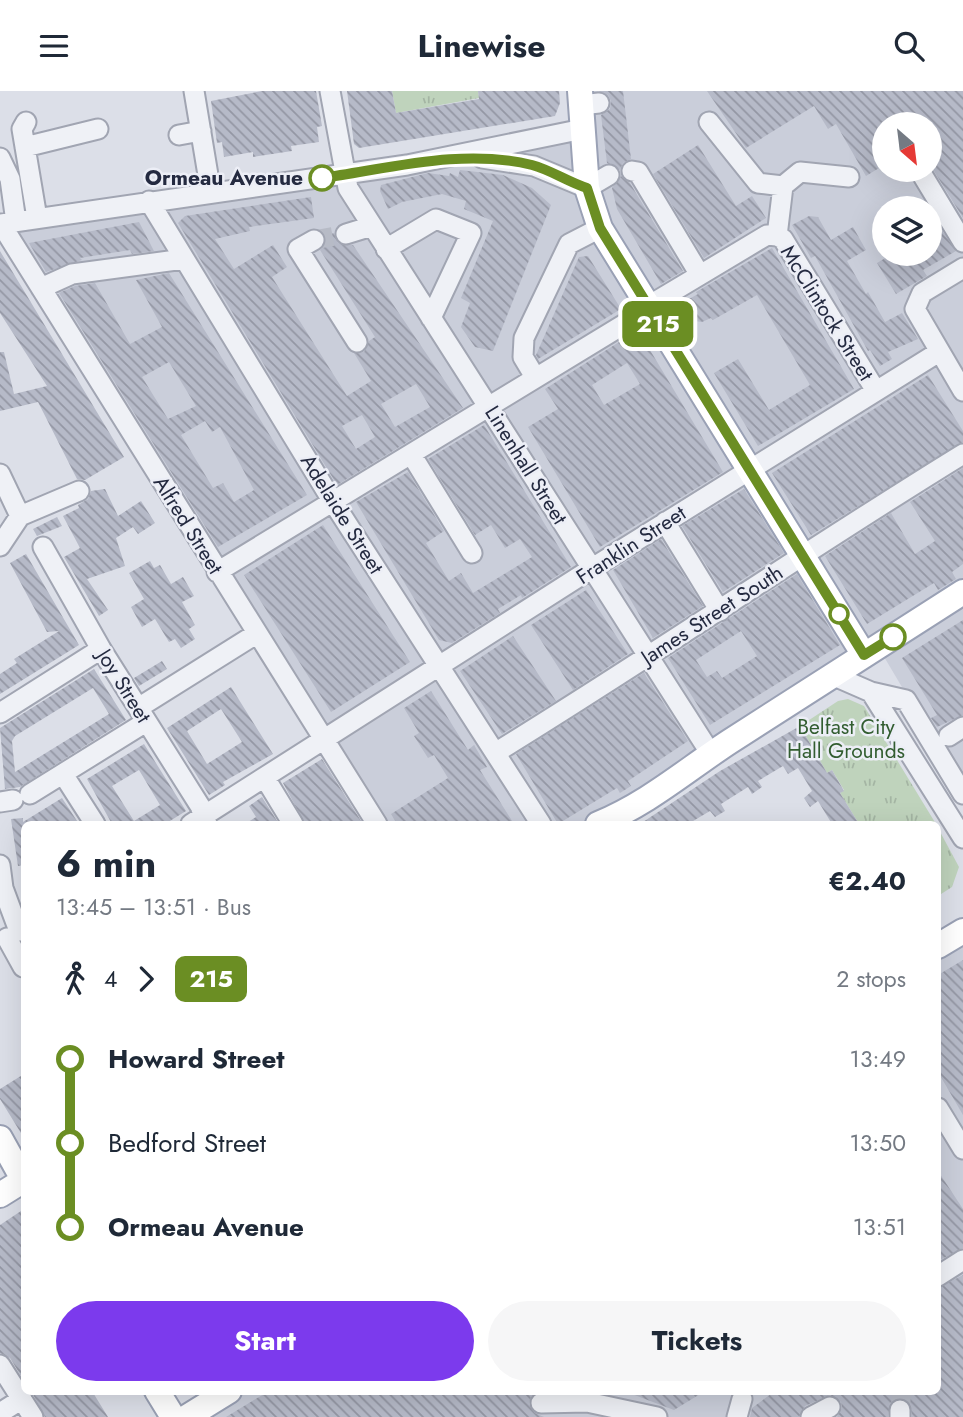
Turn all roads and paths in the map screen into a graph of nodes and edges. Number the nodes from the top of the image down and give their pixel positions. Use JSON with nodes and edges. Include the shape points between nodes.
{"nodes":[{"id":1,"x":195,"y":91,"type":"edge"},
{"id":2,"x":330,"y":91,"type":"edge"},
{"id":3,"x":586,"y":100,"type":"edge"},
{"id":4,"x":26,"y":122,"type":"dead end"},
{"id":5,"x":709,"y":122,"type":"dead end"},
{"id":6,"x":98,"y":129,"type":"dead end"},
{"id":7,"x":583,"y":129,"type":"junction"},
{"id":8,"x":201,"y":131,"type":"junction"},
{"id":9,"x":178,"y":135,"type":"dead end"},
{"id":10,"x":453,"y":157,"type":"junction"},
{"id":11,"x":2,"y":161,"type":"edge"},
{"id":12,"x":31,"y":164,"type":"junction"},
{"id":13,"x":632,"y":171,"type":"dead end"},
{"id":14,"x":344,"y":175,"type":"junction"},
{"id":15,"x":609,"y":175,"type":"dead end"},
{"id":16,"x":849,"y":177,"type":"dead end"},
{"id":17,"x":927,"y":182,"type":"edge"},
{"id":18,"x":783,"y":186,"type":"junction"},
{"id":19,"x":587,"y":188,"type":"junction"},
{"id":20,"x":211,"y":194,"type":"junction"},
{"id":21,"x":149,"y":201,"type":"junction"},
{"id":22,"x":37,"y":218,"type":"junction"},
{"id":23,"x":6,"y":223,"type":"edge"},
{"id":24,"x":372,"y":226,"type":"junction"},
{"id":25,"x":600,"y":228,"type":"junction"},
{"id":26,"x":346,"y":234,"type":"tunnel mouth"},
{"id":27,"x":777,"y":236,"type":"junction"},
{"id":28,"x":314,"y":240,"type":"dead end"},
{"id":29,"x":963,"y":242,"type":"edge"},
{"id":30,"x":386,"y":249,"type":"junction"},
{"id":31,"x":184,"y":258,"type":"junction"},
{"id":32,"x":963,"y":268,"type":"edge"},
{"id":33,"x":700,"y":275,"type":"junction"},
{"id":34,"x":41,"y":288,"type":"junction"},
{"id":35,"x":648,"y":308,"type":"junction"},
{"id":36,"x":431,"y":318,"type":"junction"},
{"id":37,"x":358,"y":342,"type":"dead end"},
{"id":38,"x":939,"y":352,"type":"junction"},
{"id":39,"x":535,"y":377,"type":"junction"},
{"id":40,"x":876,"y":391,"type":"junction"},
{"id":41,"x":963,"y":391,"type":"edge"},
{"id":42,"x":489,"y":405,"type":"junction"},
{"id":43,"x":411,"y":454,"type":"junction"},
{"id":44,"x":963,"y":454,"type":"edge"},
{"id":45,"x":750,"y":470,"type":"junction"},
{"id":46,"x":0,"y":475,"type":"edge"},
{"id":47,"x":79,"y":491,"type":"dead end"},
{"id":48,"x":333,"y":502,"type":"junction"},
{"id":49,"x":20,"y":516,"type":"junction"},
{"id":50,"x":666,"y":522,"type":"junction"},
{"id":51,"x":0,"y":546,"type":"edge"},
{"id":52,"x":43,"y":547,"type":"dead end"},
{"id":53,"x":472,"y":553,"type":"dead end"},
{"id":54,"x":803,"y":554,"type":"junction"},
{"id":55,"x":592,"y":570,"type":"junction"},
{"id":56,"x":216,"y":572,"type":"junction"},
{"id":57,"x":963,"y":592,"type":"edge"},
{"id":58,"x":720,"y":611,"type":"junction"},
{"id":59,"x":256,"y":634,"type":"junction"},
{"id":60,"x":101,"y":649,"type":"junction"},
{"id":61,"x":864,"y":655,"type":"junction"},
{"id":62,"x":649,"y":656,"type":"junction"},
{"id":63,"x":438,"y":668,"type":"junction"},
{"id":64,"x":832,"y":675,"type":"junction"},
{"id":65,"x":871,"y":692,"type":"junction"},
{"id":66,"x":0,"y":713,"type":"edge"},
{"id":67,"x":142,"y":715,"type":"junction"},
{"id":68,"x":323,"y":740,"type":"junction"},
{"id":69,"x":495,"y":753,"type":"junction"},
{"id":70,"x":710,"y":754,"type":"junction"},
{"id":71,"x":63,"y":774,"type":"junction"},
{"id":72,"x":265,"y":778,"type":"junction"},
{"id":73,"x":963,"y":795,"type":"edge"},
{"id":74,"x":14,"y":799,"type":"edge"},
{"id":75,"x":963,"y":811,"type":"edge"},
{"id":76,"x":93,"y":821,"type":"edge"},
{"id":77,"x":200,"y":821,"type":"edge"},
{"id":78,"x":201,"y":821,"type":"edge"},
{"id":79,"x":291,"y":821,"type":"edge"},
{"id":80,"x":375,"y":821,"type":"edge"},
{"id":81,"x":539,"y":821,"type":"edge"},
{"id":82,"x":604,"y":821,"type":"edge"},
{"id":83,"x":963,"y":825,"type":"edge"},
{"id":84,"x":963,"y":838,"type":"edge"},
{"id":85,"x":0,"y":865,"type":"edge"},
{"id":86,"x":963,"y":932,"type":"edge"},
{"id":87,"x":13,"y":934,"type":"edge"},
{"id":88,"x":941,"y":944,"type":"edge"},
{"id":89,"x":21,"y":960,"type":"edge"},
{"id":90,"x":941,"y":1113,"type":"edge"},
{"id":91,"x":0,"y":1138,"type":"edge"},
{"id":92,"x":963,"y":1149,"type":"edge"},
{"id":93,"x":21,"y":1175,"type":"edge"},
{"id":94,"x":21,"y":1182,"type":"edge"},
{"id":95,"x":0,"y":1195,"type":"edge"},
{"id":96,"x":963,"y":1260,"type":"edge"},
{"id":97,"x":941,"y":1274,"type":"edge"},
{"id":98,"x":0,"y":1366,"type":"edge"},
{"id":99,"x":159,"y":1395,"type":"edge"},
{"id":100,"x":223,"y":1395,"type":"edge"},
{"id":101,"x":552,"y":1398,"type":"edge"},
{"id":102,"x":22,"y":1399,"type":"junction"},
{"id":103,"x":830,"y":1407,"type":"dead end"},
{"id":104,"x":0,"y":1413,"type":"edge"},
{"id":105,"x":33,"y":1417,"type":"edge"},
{"id":106,"x":173,"y":1417,"type":"edge"},
{"id":107,"x":187,"y":1417,"type":"edge"},
{"id":108,"x":657,"y":1417,"type":"edge"},
{"id":109,"x":811,"y":1417,"type":"edge"}],
"edges":[{"from":1,"to":8,"type":"street"},
{"from":2,"to":14,"type":"street","name":"Linenhall Street"},
{"from":3,"to":7,"type":"main road"},
{"from":4,"to":12,"type":"street","via":[[22,129]]},
{"from":5,"to":18,"type":"street","via":[[758,183]]},
{"from":6,"to":12,"type":"street"},
{"from":7,"to":10,"type":"street"},
{"from":7,"to":19,"type":"main road"},
{"from":8,"to":9,"type":"street"},
{"from":8,"to":20,"type":"street"},
{"from":10,"to":14,"type":"street"},
{"from":10,"to":19,"type":"street","via":[[534,166]]},
{"from":11,"to":12,"type":"street"},
{"from":11,"to":23,"type":"street"},
{"from":12,"to":22,"type":"street"},
{"from":13,"to":33,"type":"street","via":[[638,172]]},
{"from":14,"to":20,"type":"street"},
{"from":14,"to":24,"type":"street","name":"Linenhall Street"},
{"from":15,"to":19,"type":"street"},
{"from":16,"to":18,"type":"street","via":[[800,172]]},
{"from":17,"to":29,"type":"street"},
{"from":18,"to":27,"type":"street"},
{"from":19,"to":25,"type":"main road"},
{"from":20,"to":21,"type":"street"},
{"from":21,"to":22,"type":"street"},
{"from":21,"to":31,"type":"street","name":"Adelaide Street"},
{"from":22,"to":23,"type":"street"},
{"from":23,"to":34,"type":"street","name":"Alfred Street"},
{"from":24,"to":26,"type":"street"},
{"from":24,"to":30,"type":"street","name":"Linenhall Street"},
{"from":25,"to":35,"type":"main road"},
{"from":25,"to":39,"type":"street","via":[[569,244],[524,338],[523,357]]},
{"from":27,"to":33,"type":"street","via":[[767,235]]},
{"from":27,"to":40,"type":"street","name":"McClintock Street"},
{"from":28,"to":37,"type":"street","via":[[298,249]]},
{"from":30,"to":36,"type":"street","name":"Linenhall Street"},
{"from":30,"to":36,"type":"street","via":[[436,219],[471,233]]},
{"from":31,"to":34,"type":"street","via":[[72,274]]},
{"from":31,"to":48,"type":"street","name":"Adelaide Street"},
{"from":32,"to":38,"type":"street","via":[[922,293],[916,303],[917,316]]},
{"from":33,"to":35,"type":"street"},
{"from":34,"to":56,"type":"street","name":"Alfred Street"},
{"from":35,"to":39,"type":"street"},
{"from":35,"to":45,"type":"main road"},
{"from":36,"to":42,"type":"street","name":"Linenhall Street"},
{"from":38,"to":40,"type":"street","name":"Franklin Street"},
{"from":38,"to":41,"type":"street"},
{"from":39,"to":42,"type":"street"},
{"from":40,"to":45,"type":"street","name":"Franklin Street"},
{"from":42,"to":43,"type":"street"},
{"from":42,"to":55,"type":"street","name":"Linenhall Street"},
{"from":43,"to":48,"type":"street"},
{"from":43,"to":53,"type":"street"},
{"from":44,"to":54,"type":"street","name":"James Street South"},
{"from":45,"to":50,"type":"street","name":"Franklin Street"},
{"from":45,"to":54,"type":"main road"},
{"from":46,"to":49,"type":"street"},
{"from":47,"to":49,"type":"street"},
{"from":48,"to":56,"type":"street"},
{"from":48,"to":63,"type":"street","name":"Adelaide Street"},
{"from":49,"to":51,"type":"street"},
{"from":50,"to":55,"type":"street","name":"Franklin Street"},
{"from":50,"to":58,"type":"street"},
{"from":52,"to":60,"type":"street","name":"Joy Street"},
{"from":54,"to":58,"type":"street","name":"James Street South"},
{"from":54,"to":61,"type":"main road"},
{"from":55,"to":62,"type":"street","name":"Linenhall Street"},
{"from":55,"to":63,"type":"street","name":"Franklin Street"},
{"from":56,"to":59,"type":"street","name":"Alfred Street"},
{"from":57,"to":61,"type":"main road"},
{"from":58,"to":62,"type":"street","name":"James Street South"},
{"from":59,"to":67,"type":"street"},
{"from":59,"to":68,"type":"street","name":"Alfred Street"},
{"from":60,"to":66,"type":"street"},
{"from":60,"to":67,"type":"street","name":"Joy Street"},
{"from":61,"to":64,"type":"main road"},
{"from":62,"to":69,"type":"street","name":"James Street South"},
{"from":62,"to":70,"type":"street","name":"Linenhall Street"},
{"from":63,"to":68,"type":"street","name":"Franklin Street"},
{"from":63,"to":69,"type":"street","name":"Adelaide Street"},
{"from":64,"to":65,"type":"street"},
{"from":64,"to":70,"type":"main road"},
{"from":65,"to":73,"type":"street","via":[[905,700]]},
{"from":65,"to":84,"type":"street"},
{"from":67,"to":71,"type":"street"},
{"from":67,"to":77,"type":"street","name":"Joy Street","via":[[200,806]]},
{"from":68,"to":72,"type":"street","name":"Franklin Street"},
{"from":68,"to":80,"type":"street","name":"Alfred Street"},
{"from":69,"to":81,"type":"street","name":"Adelaide Street"},
{"from":70,"to":82,"type":"main road","via":[[670,785]]},
{"from":71,"to":74,"type":"street"},
{"from":71,"to":76,"type":"street"},
{"from":72,"to":78,"type":"street","name":"Franklin Street"},
{"from":72,"to":79,"type":"street"},
{"from":75,"to":83,"type":"street","via":[[898,712]]},
{"from":85,"to":87,"type":"street"},
{"from":86,"to":88,"type":"main road"},
{"from":87,"to":89,"type":"street"},
{"from":90,"to":92,"type":"street"},
{"from":91,"to":93,"type":"main road"},
{"from":94,"to":95,"type":"main road"},
{"from":96,"to":97,"type":"street"},
{"from":98,"to":102,"type":"street"},
{"from":99,"to":106,"type":"main road"},
{"from":100,"to":107,"type":"main road"},
{"from":101,"to":108,"type":"street","via":[[617,1406]]},
{"from":102,"to":104,"type":"street"},
{"from":102,"to":105,"type":"street"},
{"from":103,"to":109,"type":"street"}]}
